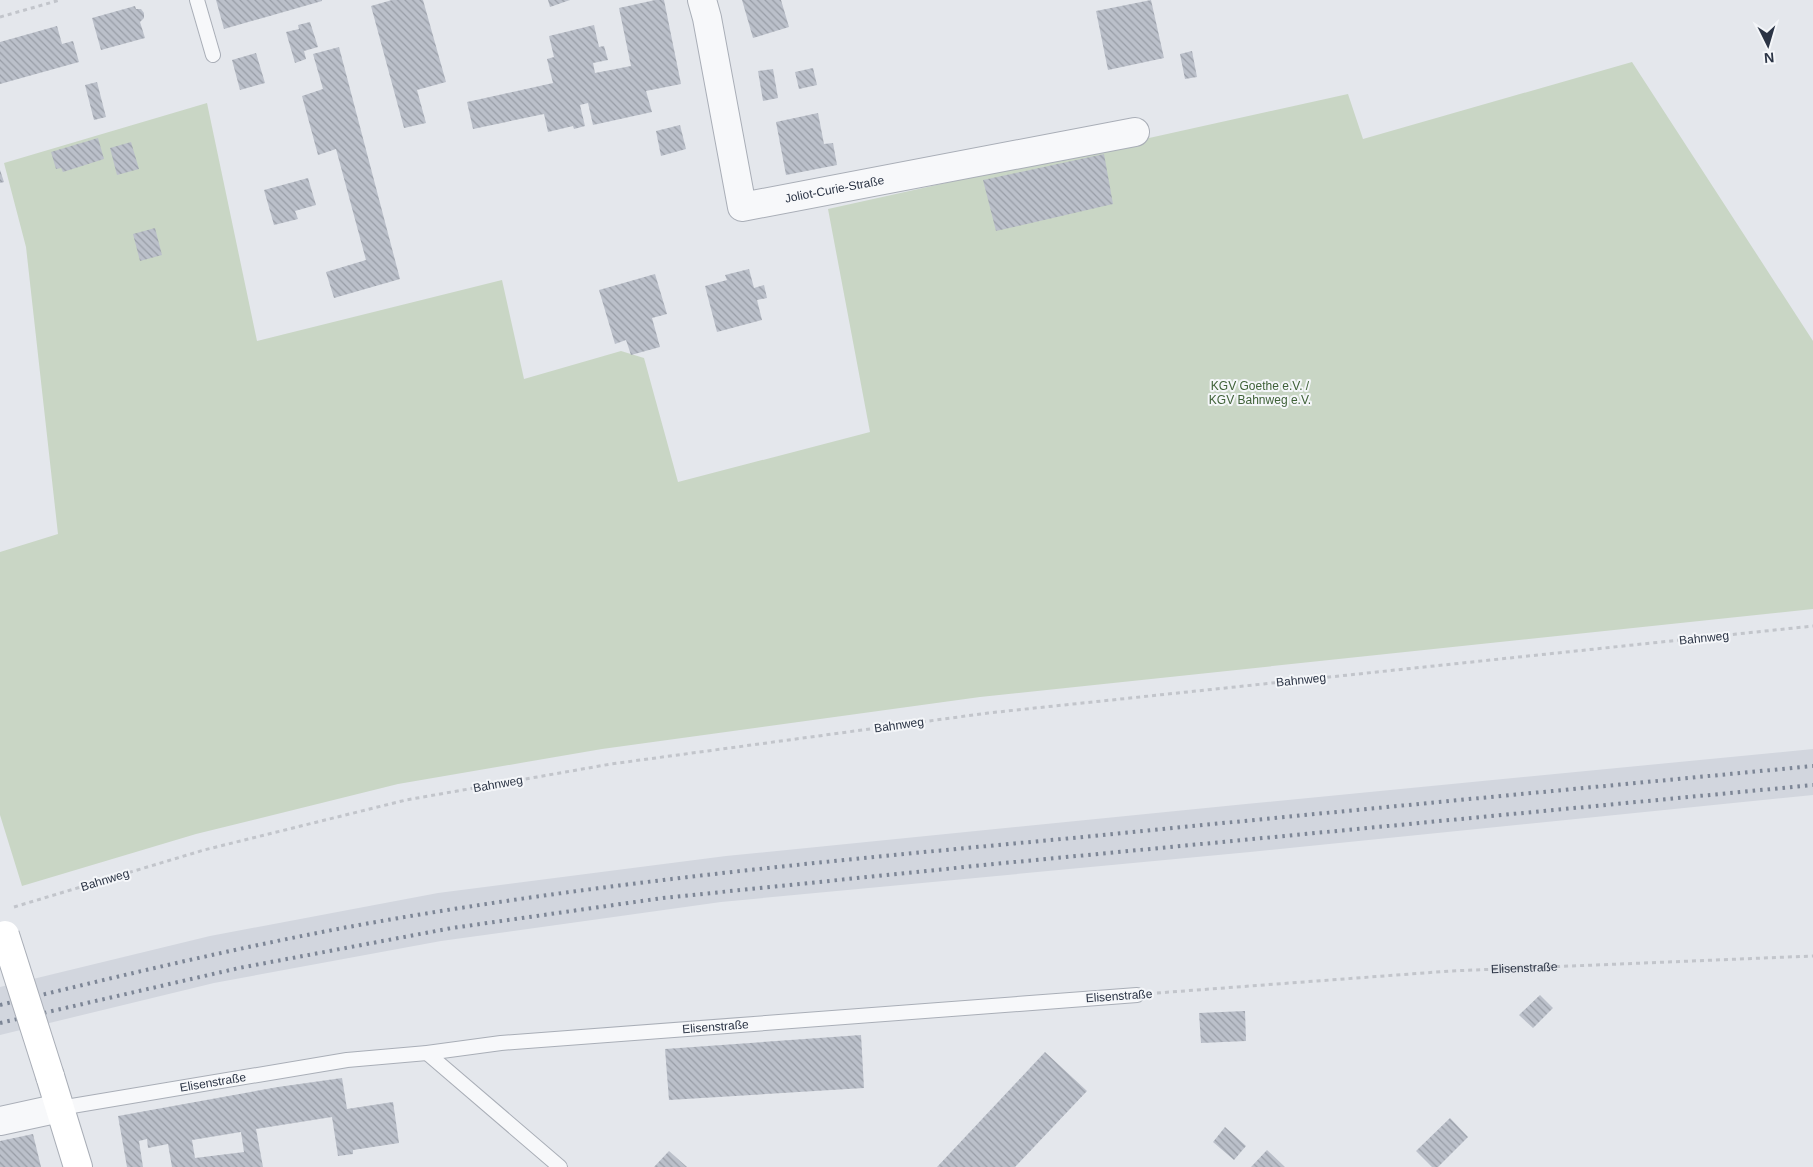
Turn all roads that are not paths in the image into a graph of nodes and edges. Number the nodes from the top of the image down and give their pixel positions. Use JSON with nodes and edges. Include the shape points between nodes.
{"nodes":[{"id":1,"x":196,"y":0,"type":"edge"},
{"id":2,"x":702,"y":0,"type":"edge"},
{"id":3,"x":213,"y":55,"type":"dead end"},
{"id":4,"x":1135,"y":132,"type":"dead end"},
{"id":5,"x":5,"y":920,"type":"edge"},
{"id":6,"x":1137,"y":994,"type":"road end"},
{"id":7,"x":427,"y":1053,"type":"junction"},
{"id":8,"x":60,"y":1108,"type":"junction"},
{"id":9,"x":0,"y":1121,"type":"edge"},
{"id":10,"x":78,"y":1167,"type":"edge"},
{"id":11,"x":560,"y":1167,"type":"edge"}],
"edges":[{"from":1,"to":3,"type":"lane"},
{"from":2,"to":4,"type":"street","name":"Joliot-Curie-Straße","via":[[742,207]]},
{"from":5,"to":8,"type":"street","bridge":true},
{"from":6,"to":7,"type":"lane","name":"Elisenstraße","via":[[501,1043]]},
{"from":7,"to":8,"type":"lane","name":"Elisenstraße","via":[[347,1060]]},
{"from":7,"to":11,"type":"lane"},
{"from":8,"to":9,"type":"street","name":"Elisenstraße"},
{"from":8,"to":10,"type":"street"}]}
